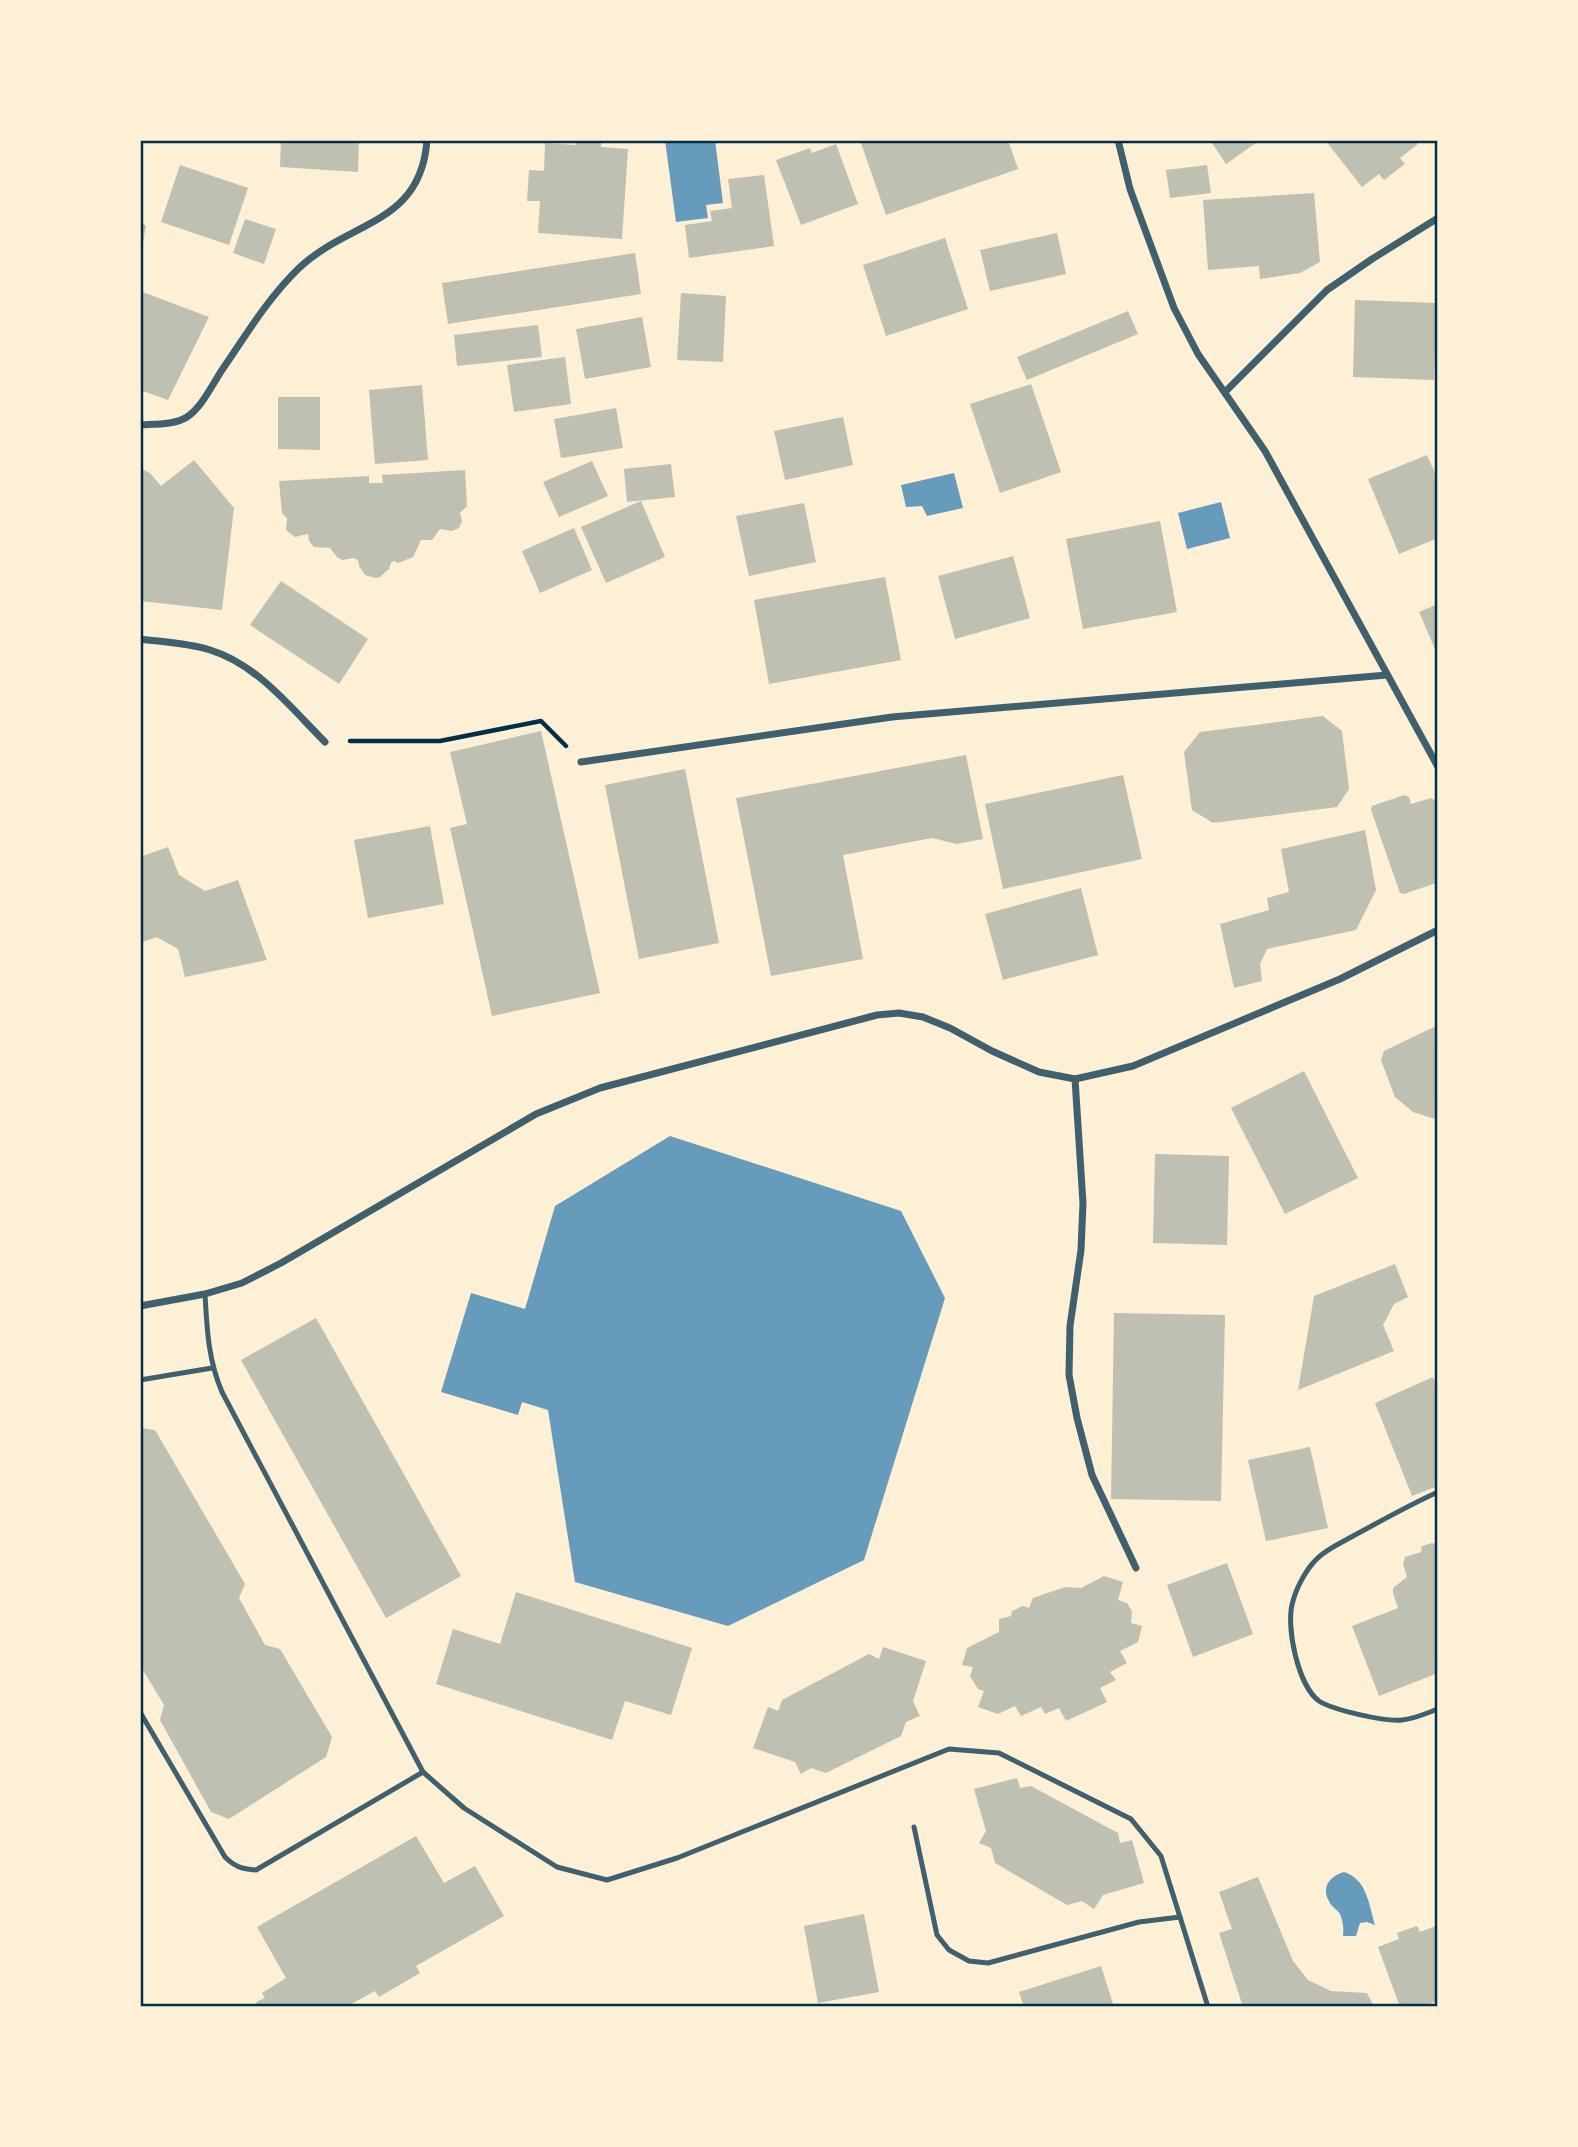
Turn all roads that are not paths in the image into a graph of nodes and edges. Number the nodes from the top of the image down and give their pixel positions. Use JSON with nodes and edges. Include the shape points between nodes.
{"nodes":[{"id":1,"x":427,"y":140,"type":"edge"},
{"id":2,"x":1118,"y":140,"type":"edge"},
{"id":3,"x":1438,"y":218,"type":"edge"},
{"id":4,"x":1225,"y":392,"type":"junction"},
{"id":5,"x":140,"y":425,"type":"edge"},
{"id":6,"x":140,"y":639,"type":"edge"},
{"id":7,"x":1387,"y":675,"type":"junction"},
{"id":8,"x":325,"y":742,"type":"road end"},
{"id":9,"x":581,"y":762,"type":"road end"},
{"id":10,"x":1438,"y":767,"type":"edge"},
{"id":11,"x":1438,"y":930,"type":"edge"},
{"id":12,"x":1075,"y":1079,"type":"junction"},
{"id":13,"x":205,"y":1294,"type":"junction"},
{"id":14,"x":140,"y":1306,"type":"edge"},
{"id":15,"x":212,"y":1368,"type":"junction"},
{"id":16,"x":140,"y":1380,"type":"edge"},
{"id":17,"x":1438,"y":1492,"type":"edge"},
{"id":18,"x":1136,"y":1568,"type":"dead end"},
{"id":19,"x":1438,"y":1709,"type":"edge"},
{"id":20,"x":140,"y":1712,"type":"edge"},
{"id":21,"x":423,"y":1772,"type":"junction"},
{"id":22,"x":914,"y":1827,"type":"dead end"},
{"id":23,"x":1180,"y":1917,"type":"junction"},
{"id":24,"x":1208,"y":2007,"type":"edge"}],
"edges":[{"from":1,"to":5,"type":"street","via":[[426,160],[416,186],[385,216],[332,243],[299,268],[187,418]]},
{"from":2,"to":4,"type":"street","via":[[1130,189],[1174,308],[1198,355]]},
{"from":3,"to":4,"type":"street","via":[[1327,290]]},
{"from":4,"to":7,"type":"street","via":[[1265,451]]},
{"from":6,"to":8,"type":"street","via":[[212,650],[264,681]]},
{"from":7,"to":9,"type":"street","via":[[892,717]]},
{"from":7,"to":10,"type":"street"},
{"from":11,"to":12,"type":"street","via":[[1340,979],[1133,1066]]},
{"from":12,"to":13,"type":"street","via":[[1039,1072],[923,1017],[877,1015],[600,1088],[536,1114],[281,1263],[242,1283]]},
{"from":12,"to":18,"type":"street","via":[[1083,1203],[1069,1375],[1092,1475]]},
{"from":13,"to":14,"type":"street"},
{"from":13,"to":15,"type":"lane"},
{"from":15,"to":16,"type":"lane"},
{"from":15,"to":21,"type":"lane"},
{"from":17,"to":19,"type":"lane","via":[[1325,1552],[1311,1564],[1292,1602],[1290,1620],[1298,1663],[1309,1691],[1321,1702],[1385,1719],[1402,1720]]},
{"from":20,"to":21,"type":"lane","via":[[234,1867],[256,1870]]},
{"from":21,"to":23,"type":"lane","via":[[464,1808],[557,1867],[607,1880],[677,1858],[949,1749],[999,1753],[1131,1819],[1161,1856]]},
{"from":22,"to":23,"type":"lane","via":[[937,1935],[949,1950],[969,1961],[988,1963],[1139,1922]]},
{"from":23,"to":24,"type":"lane"}]}
